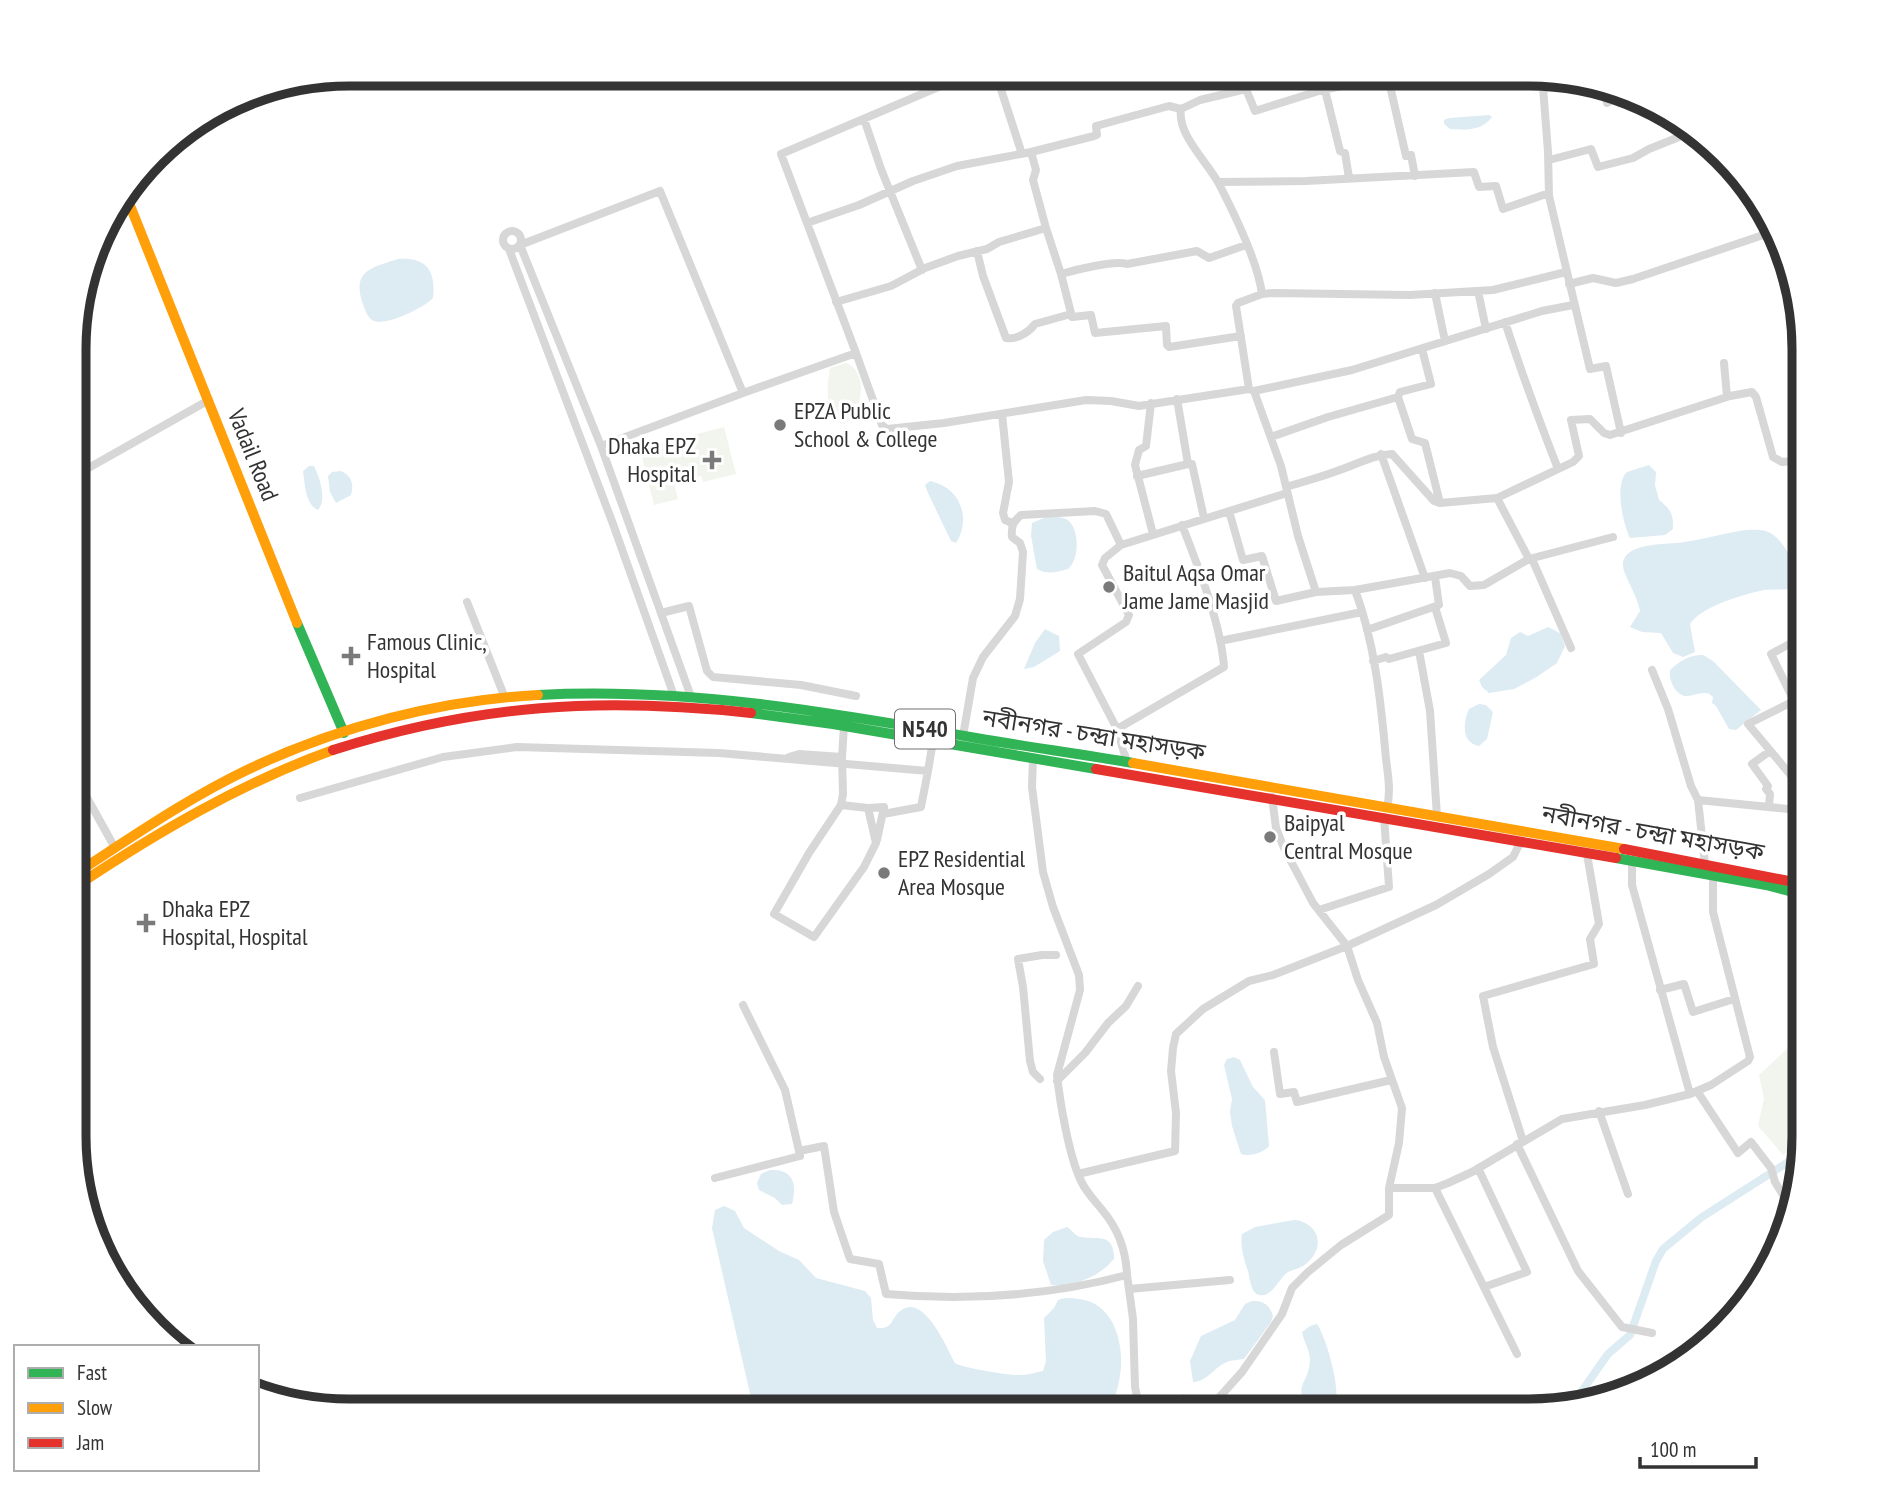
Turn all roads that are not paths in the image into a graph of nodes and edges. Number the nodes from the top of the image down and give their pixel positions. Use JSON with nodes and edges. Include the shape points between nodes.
{"nodes":[{"id":1,"x":941,"y":86,"type":"edge"},
{"id":2,"x":1001,"y":86,"type":"edge"},
{"id":3,"x":1245,"y":86,"type":"edge"},
{"id":4,"x":1344,"y":86,"type":"edge"},
{"id":5,"x":1390,"y":86,"type":"edge"},
{"id":6,"x":1543,"y":86,"type":"edge"},
{"id":7,"x":1246,"y":89,"type":"junction"},
{"id":8,"x":1325,"y":90,"type":"junction"},
{"id":9,"x":1181,"y":109,"type":"junction"},
{"id":10,"x":864,"y":119,"type":"junction"},
{"id":11,"x":1683,"y":136,"type":"edge"},
{"id":12,"x":1027,"y":153,"type":"junction"},
{"id":13,"x":1549,"y":160,"type":"junction"},
{"id":14,"x":1415,"y":176,"type":"junction"},
{"id":15,"x":1349,"y":178,"type":"junction"},
{"id":16,"x":1218,"y":183,"type":"junction"},
{"id":17,"x":891,"y":192,"type":"junction"},
{"id":18,"x":1549,"y":193,"type":"junction"},
{"id":19,"x":125,"y":210,"type":"edge"},
{"id":20,"x":807,"y":223,"type":"junction"},
{"id":21,"x":1046,"y":228,"type":"junction"},
{"id":22,"x":1766,"y":234,"type":"edge"},
{"id":23,"x":520,"y":245,"type":"junction"},
{"id":24,"x":1246,"y":245,"type":"junction"},
{"id":25,"x":509,"y":249,"type":"junction"},
{"id":26,"x":977,"y":251,"type":"junction"},
{"id":27,"x":922,"y":270,"type":"junction"},
{"id":28,"x":1566,"y":272,"type":"junction"},
{"id":29,"x":1061,"y":274,"type":"junction"},
{"id":30,"x":1569,"y":284,"type":"junction"},
{"id":31,"x":1478,"y":291,"type":"junction"},
{"id":32,"x":1436,"y":293,"type":"junction"},
{"id":33,"x":1262,"y":294,"type":"junction"},
{"id":34,"x":836,"y":302,"type":"junction"},
{"id":35,"x":1573,"y":305,"type":"junction"},
{"id":36,"x":1071,"y":314,"type":"junction"},
{"id":37,"x":1504,"y":322,"type":"junction"},
{"id":38,"x":1486,"y":328,"type":"junction"},
{"id":39,"x":1241,"y":336,"type":"junction"},
{"id":40,"x":1445,"y":341,"type":"junction"},
{"id":41,"x":1422,"y":349,"type":"junction"},
{"id":42,"x":856,"y":353,"type":"junction"},
{"id":43,"x":1724,"y":363,"type":"dead end"},
{"id":44,"x":1252,"y":390,"type":"junction"},
{"id":45,"x":743,"y":393,"type":"junction"},
{"id":46,"x":1398,"y":397,"type":"junction"},
{"id":47,"x":1727,"y":397,"type":"junction"},
{"id":48,"x":1177,"y":399,"type":"junction"},
{"id":49,"x":209,"y":401,"type":"junction"},
{"id":50,"x":1151,"y":403,"type":"junction"},
{"id":51,"x":1002,"y":414,"type":"junction"},
{"id":52,"x":1621,"y":433,"type":"junction"},
{"id":53,"x":1271,"y":437,"type":"junction"},
{"id":54,"x":601,"y":446,"type":"junction"},
{"id":55,"x":1381,"y":454,"type":"junction"},
{"id":56,"x":1792,"y":461,"type":"edge"},
{"id":57,"x":1188,"y":464,"type":"junction"},
{"id":58,"x":86,"y":469,"type":"edge"},
{"id":59,"x":1558,"y":469,"type":"junction"},
{"id":60,"x":1137,"y":475,"type":"junction"},
{"id":61,"x":1287,"y":490,"type":"junction"},
{"id":62,"x":1497,"y":498,"type":"junction"},
{"id":63,"x":1440,"y":503,"type":"junction"},
{"id":64,"x":1229,"y":511,"type":"junction"},
{"id":65,"x":1204,"y":518,"type":"junction"},
{"id":66,"x":1013,"y":523,"type":"junction"},
{"id":67,"x":1182,"y":525,"type":"junction"},
{"id":68,"x":1153,"y":534,"type":"junction"},
{"id":69,"x":1613,"y":537,"type":"dead end"},
{"id":70,"x":1121,"y":545,"type":"junction"},
{"id":71,"x":1531,"y":559,"type":"junction"},
{"id":72,"x":1435,"y":577,"type":"junction"},
{"id":73,"x":1425,"y":578,"type":"junction"},
{"id":74,"x":1355,"y":590,"type":"junction"},
{"id":75,"x":1316,"y":592,"type":"junction"},
{"id":76,"x":467,"y":602,"type":"dead end"},
{"id":77,"x":1435,"y":607,"type":"junction"},
{"id":78,"x":1362,"y":612,"type":"junction"},
{"id":79,"x":661,"y":613,"type":"junction"},
{"id":80,"x":1367,"y":630,"type":"junction"},
{"id":81,"x":1220,"y":641,"type":"junction"},
{"id":82,"x":1792,"y":643,"type":"edge"},
{"id":83,"x":1571,"y":648,"type":"dead end"},
{"id":84,"x":1419,"y":651,"type":"junction"},
{"id":85,"x":1373,"y":661,"type":"junction"},
{"id":86,"x":1652,"y":670,"type":"dead end"},
{"id":87,"x":673,"y":693,"type":"junction"},
{"id":88,"x":690,"y":694,"type":"junction"},
{"id":89,"x":856,"y":696,"type":"dead end"},
{"id":90,"x":1792,"y":697,"type":"edge"},
{"id":91,"x":505,"y":698,"type":"junction"},
{"id":92,"x":1792,"y":702,"type":"edge"},
{"id":93,"x":844,"y":726,"type":"junction"},
{"id":94,"x":1117,"y":729,"type":"junction"},
{"id":95,"x":344,"y":733,"type":"junction"},
{"id":96,"x":963,"y":736,"type":"junction"},
{"id":97,"x":933,"y":741,"type":"junction"},
{"id":98,"x":1770,"y":751,"type":"junction"},
{"id":99,"x":1033,"y":758,"type":"junction"},
{"id":100,"x":842,"y":761,"type":"junction"},
{"id":101,"x":1127,"y":762,"type":"junction"},
{"id":102,"x":928,"y":771,"type":"junction"},
{"id":103,"x":1792,"y":777,"type":"edge"},
{"id":104,"x":86,"y":796,"type":"edge"},
{"id":105,"x":1272,"y":797,"type":"junction"},
{"id":106,"x":300,"y":798,"type":"dead end"},
{"id":107,"x":1699,"y":800,"type":"junction"},
{"id":108,"x":841,"y":805,"type":"junction"},
{"id":109,"x":1769,"y":807,"type":"junction"},
{"id":110,"x":868,"y":808,"type":"junction"},
{"id":111,"x":1792,"y":809,"type":"edge"},
{"id":112,"x":1385,"y":812,"type":"junction"},
{"id":113,"x":883,"y":814,"type":"junction"},
{"id":114,"x":1437,"y":816,"type":"junction"},
{"id":115,"x":1521,"y":841,"type":"junction"},
{"id":116,"x":876,"y":843,"type":"junction"},
{"id":117,"x":115,"y":848,"type":"junction"},
{"id":118,"x":1587,"y":854,"type":"junction"},
{"id":119,"x":1632,"y":860,"type":"junction"},
{"id":120,"x":1705,"y":864,"type":"junction"},
{"id":121,"x":86,"y":867,"type":"edge"},
{"id":122,"x":1713,"y":876,"type":"junction"},
{"id":123,"x":86,"y":880,"type":"edge"},
{"id":124,"x":1792,"y":882,"type":"edge"},
{"id":125,"x":1792,"y":892,"type":"edge"},
{"id":126,"x":1319,"y":910,"type":"junction"},
{"id":127,"x":1347,"y":946,"type":"junction"},
{"id":128,"x":1056,"y":955,"type":"dead end"},
{"id":129,"x":1138,"y":986,"type":"dead end"},
{"id":130,"x":1660,"y":990,"type":"junction"},
{"id":131,"x":1734,"y":999,"type":"junction"},
{"id":132,"x":743,"y":1004,"type":"dead end"},
{"id":133,"x":1274,"y":1052,"type":"dead end"},
{"id":134,"x":1040,"y":1079,"type":"dead end"},
{"id":135,"x":1391,"y":1080,"type":"junction"},
{"id":136,"x":1057,"y":1081,"type":"junction"},
{"id":137,"x":1693,"y":1093,"type":"junction"},
{"id":138,"x":1599,"y":1111,"type":"junction"},
{"id":139,"x":1520,"y":1143,"type":"junction"},
{"id":140,"x":799,"y":1151,"type":"junction"},
{"id":141,"x":1478,"y":1168,"type":"junction"},
{"id":142,"x":1078,"y":1174,"type":"junction"},
{"id":143,"x":715,"y":1178,"type":"dead end"},
{"id":144,"x":1389,"y":1188,"type":"junction"},
{"id":145,"x":1435,"y":1188,"type":"junction"},
{"id":146,"x":1628,"y":1194,"type":"dead end"},
{"id":147,"x":1785,"y":1198,"type":"edge"},
{"id":148,"x":1127,"y":1275,"type":"junction"},
{"id":149,"x":1230,"y":1280,"type":"dead end"},
{"id":150,"x":1484,"y":1287,"type":"junction"},
{"id":151,"x":1129,"y":1289,"type":"junction"},
{"id":152,"x":1653,"y":1333,"type":"dead end"},
{"id":153,"x":1517,"y":1354,"type":"dead end"},
{"id":154,"x":1138,"y":1399,"type":"edge"},
{"id":155,"x":1217,"y":1399,"type":"edge"}],
"edges":[{"from":1,"to":10,"type":"street"},
{"from":2,"to":12,"type":"street"},
{"from":3,"to":7,"type":"street"},
{"from":4,"to":8,"type":"street"},
{"from":5,"to":14,"type":"street"},
{"from":6,"to":13,"type":"street"},
{"from":7,"to":8,"type":"street","via":[[1255,111]]},
{"from":7,"to":9,"type":"street"},
{"from":8,"to":15,"type":"street"},
{"from":9,"to":12,"type":"street","via":[[1169,106],[1096,126],[1097,135]]},
{"from":9,"to":16,"type":"street","via":[[1183,127]]},
{"from":10,"to":17,"type":"street"},
{"from":10,"to":20,"type":"street","via":[[781,154]]},
{"from":11,"to":13,"type":"street","via":[[1633,158],[1598,167],[1591,149]]},
{"from":12,"to":17,"type":"street","via":[[957,166]]},
{"from":12,"to":21,"type":"street","via":[[1035,170],[1033,180]]},
{"from":13,"to":18,"type":"street"},
{"from":14,"to":15,"type":"street"},
{"from":14,"to":18,"type":"street","via":[[1474,172],[1479,187],[1496,186],[1503,209]]},
{"from":15,"to":16,"type":"street"},
{"from":16,"to":24,"type":"street"},
{"from":17,"to":20,"type":"street"},
{"from":17,"to":27,"type":"street"},
{"from":18,"to":28,"type":"street"},
{"from":19,"to":49,"type":"main road","name":"Vadail Road"},
{"from":20,"to":34,"type":"street"},
{"from":21,"to":26,"type":"street"},
{"from":21,"to":29,"type":"street"},
{"from":22,"to":30,"type":"street","via":[[1616,284],[1593,278]]},
{"from":23,"to":25,"type":"street"},
{"from":23,"to":25,"type":"street","via":[[521,236],[511,231],[503,238]]},
{"from":23,"to":45,"type":"street","via":[[660,191]]},
{"from":23,"to":54,"type":"street"},
{"from":24,"to":29,"type":"street","via":[[1209,258],[1197,251]]},
{"from":24,"to":33,"type":"street"},
{"from":25,"to":87,"type":"street"},
{"from":26,"to":27,"type":"street"},
{"from":26,"to":36,"type":"street","via":[[1006,338],[1014,339],[1035,324]]},
{"from":27,"to":34,"type":"street","via":[[891,286]]},
{"from":28,"to":30,"type":"street"},
{"from":28,"to":31,"type":"street"},
{"from":29,"to":36,"type":"street"},
{"from":30,"to":35,"type":"street"},
{"from":31,"to":32,"type":"street"},
{"from":31,"to":38,"type":"street"},
{"from":32,"to":33,"type":"street"},
{"from":32,"to":40,"type":"street"},
{"from":33,"to":39,"type":"street","via":[[1236,306]]},
{"from":34,"to":42,"type":"street"},
{"from":35,"to":37,"type":"street"},
{"from":35,"to":52,"type":"street","via":[[1590,369],[1606,366]]},
{"from":36,"to":39,"type":"street","via":[[1073,318],[1091,315],[1096,333],[1166,326],[1167,347]]},
{"from":37,"to":38,"type":"street"},
{"from":37,"to":59,"type":"street"},
{"from":38,"to":40,"type":"street"},
{"from":39,"to":44,"type":"street"},
{"from":40,"to":41,"type":"street"},
{"from":41,"to":44,"type":"street","via":[[1352,370]]},
{"from":41,"to":46,"type":"street","via":[[1431,384],[1400,392]]},
{"from":42,"to":45,"type":"street"},
{"from":42,"to":51,"type":"street","via":[[887,429]]},
{"from":43,"to":47,"type":"street"},
{"from":44,"to":48,"type":"street"},
{"from":44,"to":53,"type":"street"},
{"from":45,"to":54,"type":"street"},
{"from":46,"to":53,"type":"street"},
{"from":46,"to":63,"type":"street","via":[[1412,439],[1424,443]]},
{"from":47,"to":52,"type":"street"},
{"from":47,"to":56,"type":"street","via":[[1752,392],[1773,457]]},
{"from":48,"to":50,"type":"street"},
{"from":48,"to":57,"type":"street"},
{"from":49,"to":58,"type":"street"},
{"from":49,"to":95,"type":"main road","name":"Vadail Road"},
{"from":50,"to":51,"type":"street","via":[[1139,406],[1086,400]]},
{"from":50,"to":60,"type":"street","via":[[1146,446],[1136,455]]},
{"from":51,"to":66,"type":"street","via":[[1009,482],[1003,513],[1005,520]]},
{"from":52,"to":59,"type":"street","via":[[1604,433],[1590,419],[1571,420],[1578,456]]},
{"from":53,"to":61,"type":"street"},
{"from":54,"to":79,"type":"street"},
{"from":55,"to":61,"type":"street"},
{"from":55,"to":63,"type":"street","via":[[1392,454]]},
{"from":55,"to":73,"type":"street"},
{"from":57,"to":60,"type":"street"},
{"from":57,"to":65,"type":"street","via":[[1192,464]]},
{"from":59,"to":62,"type":"street"},
{"from":60,"to":68,"type":"street"},
{"from":61,"to":64,"type":"street"},
{"from":61,"to":75,"type":"street"},
{"from":62,"to":63,"type":"street"},
{"from":62,"to":71,"type":"street"},
{"from":64,"to":65,"type":"street"},
{"from":64,"to":75,"type":"street","via":[[1243,561],[1262,556],[1276,601]]},
{"from":65,"to":67,"type":"street"},
{"from":66,"to":70,"type":"street","via":[[1021,515],[1096,511],[1106,514]]},
{"from":66,"to":96,"type":"street","via":[[1012,537],[1023,552],[1020,599],[1014,616],[973,678]]},
{"from":67,"to":68,"type":"street"},
{"from":67,"to":81,"type":"street"},
{"from":68,"to":70,"type":"street"},
{"from":69,"to":71,"type":"street"},
{"from":70,"to":94,"type":"street","via":[[1102,565],[1129,615],[1126,622],[1078,654]]},
{"from":71,"to":72,"type":"street","via":[[1477,587],[1456,574]]},
{"from":71,"to":83,"type":"street"},
{"from":72,"to":73,"type":"street"},
{"from":72,"to":77,"type":"street","via":[[1440,603]]},
{"from":73,"to":74,"type":"street"},
{"from":74,"to":75,"type":"street"},
{"from":74,"to":78,"type":"street"},
{"from":76,"to":91,"type":"street"},
{"from":77,"to":80,"type":"street"},
{"from":77,"to":84,"type":"street","via":[[1447,643]]},
{"from":78,"to":80,"type":"street"},
{"from":78,"to":81,"type":"street"},
{"from":79,"to":88,"type":"street"},
{"from":79,"to":89,"type":"street","via":[[689,606],[707,671],[713,677],[801,685]]},
{"from":80,"to":85,"type":"street"},
{"from":81,"to":94,"type":"street","via":[[1221,671]]},
{"from":82,"to":90,"type":"street","via":[[1771,654]]},
{"from":84,"to":85,"type":"street"},
{"from":84,"to":114,"type":"street","via":[[1430,710]]},
{"from":85,"to":112,"type":"street","via":[[1385,744],[1389,799]]},
{"from":86,"to":107,"type":"street"},
{"from":87,"to":88,"type":"main road","name":"নবীনগর - চন্দ্রা মহাসড়ক","number":"N540"},
{"from":87,"to":91,"type":"main road","name":"নবীনগর - চন্দ্রা মহাসড়ক","number":"N540"},
{"from":88,"to":96,"type":"main road","name":"নবীনগর - চন্দ্রা মহাসড়ক","number":"N540"},
{"from":91,"to":95,"type":"main road","name":"নবীনগর - চন্দ্রা মহাসড়ক","number":"N540","via":[[411,714]]},
{"from":92,"to":98,"type":"street","via":[[1748,724]]},
{"from":93,"to":97,"type":"main road","name":"নবীনগর - চন্দ্রা মহাসড়ক","number":"N540"},
{"from":93,"to":100,"type":"street"},
{"from":93,"to":123,"type":"main road","name":"নবীনগর - চন্দ্রা মহাসড়ক","number":"N540","via":[[613,704],[461,717],[331,751],[276,771]]},
{"from":94,"to":101,"type":"street"},
{"from":95,"to":117,"type":"main road","name":"নবীনগর - চন্দ্রা মহাসড়ক","number":"N540","via":[[232,779]]},
{"from":96,"to":101,"type":"main road","name":"নবীনগর - চন্দ্রা মহাসড়ক","number":"N540"},
{"from":97,"to":99,"type":"main road","name":"নবীনগর - চন্দ্রা মহাসড়ক","number":"N540"},
{"from":97,"to":102,"type":"street"},
{"from":98,"to":103,"type":"street"},
{"from":98,"to":109,"type":"street","via":[[1752,764],[1768,786]]},
{"from":99,"to":105,"type":"main road","name":"নবীনগর - চন্দ্রা মহাসড়ক","number":"N540"},
{"from":99,"to":136,"type":"street","via":[[1032,787],[1043,872],[1079,975],[1080,990]]},
{"from":100,"to":102,"type":"street"},
{"from":100,"to":106,"type":"street","via":[[799,754],[782,759],[616,748],[516,747],[443,757]]},
{"from":100,"to":108,"type":"street"},
{"from":101,"to":112,"type":"main road","name":"নবীনগর - চন্দ্রা মহাসড়ক","number":"N540","via":[[1302,790]]},
{"from":102,"to":113,"type":"street","via":[[921,807]]},
{"from":104,"to":117,"type":"street"},
{"from":105,"to":112,"type":"main road","name":"নবীনগর - চন্দ্রা মহাসড়ক","number":"N540"},
{"from":105,"to":126,"type":"street","via":[[1284,848]]},
{"from":107,"to":109,"type":"street"},
{"from":107,"to":120,"type":"street"},
{"from":108,"to":110,"type":"street"},
{"from":108,"to":116,"type":"street","via":[[774,914],[814,937]]},
{"from":109,"to":111,"type":"street"},
{"from":110,"to":113,"type":"street","via":[[884,807]]},
{"from":110,"to":116,"type":"street"},
{"from":112,"to":114,"type":"main road","name":"নবীনগর - চন্দ্রা মহাসড়ক","number":"N540"},
{"from":112,"to":115,"type":"main road","name":"নবীনগর - চন্দ্রা মহাসড়ক","number":"N540"},
{"from":112,"to":126,"type":"street","via":[[1390,887]]},
{"from":113,"to":116,"type":"street"},
{"from":114,"to":120,"type":"main road","name":"নবীনগর - চন্দ্রা মহাসড়ক","number":"N540"},
{"from":115,"to":118,"type":"main road","name":"নবীনগর - চন্দ্রা মহাসড়ক","number":"N540"},
{"from":115,"to":127,"type":"street","via":[[1513,857],[1489,874],[1436,905]]},
{"from":117,"to":121,"type":"main road","name":"নবীনগর - চন্দ্রা মহাসড়ক","number":"N540"},
{"from":118,"to":119,"type":"main road","name":"নবীনগর - চন্দ্রা মহাসড়ক","number":"N540"},
{"from":118,"to":139,"type":"street","via":[[1599,924],[1590,939],[1594,964],[1483,996]]},
{"from":119,"to":122,"type":"main road","name":"নবীনগর - চন্দ্রা মহাসড়ক","number":"N540"},
{"from":119,"to":130,"type":"street","via":[[1632,885]]},
{"from":120,"to":124,"type":"main road","name":"নবীনগর - চন্দ্রা মহাসড়ক","number":"N540"},
{"from":122,"to":125,"type":"main road","name":"নবীনগর - চন্দ্রা মহাসড়ক","number":"N540"},
{"from":122,"to":131,"type":"street","via":[[1713,912]]},
{"from":126,"to":127,"type":"street"},
{"from":127,"to":135,"type":"street","via":[[1377,1023]]},
{"from":127,"to":142,"type":"street","via":[[1249,981],[1203,1009],[1177,1034],[1171,1071],[1175,1151]]},
{"from":128,"to":134,"type":"street","via":[[1018,959],[1030,1061]]},
{"from":129,"to":136,"type":"street","via":[[1126,1006]]},
{"from":130,"to":131,"type":"street","via":[[1684,984],[1693,1012]]},
{"from":130,"to":137,"type":"street"},
{"from":131,"to":137,"type":"street","via":[[1750,1058]]},
{"from":132,"to":140,"type":"street","via":[[785,1090]]},
{"from":133,"to":135,"type":"street","via":[[1280,1094],[1294,1092],[1297,1102]]},
{"from":135,"to":144,"type":"street","via":[[1402,1108],[1402,1123]]},
{"from":136,"to":142,"type":"street"},
{"from":137,"to":138,"type":"street"},
{"from":137,"to":147,"type":"street","via":[[1738,1153],[1751,1142],[1771,1168]]},
{"from":138,"to":139,"type":"street","via":[[1562,1119]]},
{"from":138,"to":146,"type":"street"},
{"from":139,"to":141,"type":"street"},
{"from":139,"to":152,"type":"street","via":[[1578,1271],[1622,1327]]},
{"from":140,"to":143,"type":"street","via":[[800,1156]]},
{"from":140,"to":148,"type":"street","via":[[824,1146],[834,1212],[850,1259],[879,1264],[886,1294],[930,1298],[1027,1294]]},
{"from":141,"to":145,"type":"street"},
{"from":141,"to":150,"type":"street","via":[[1527,1272]]},
{"from":142,"to":148,"type":"street","via":[[1118,1231]]},
{"from":144,"to":145,"type":"street"},
{"from":144,"to":155,"type":"street","via":[[1389,1215],[1341,1245],[1292,1289],[1282,1314]]},
{"from":145,"to":150,"type":"street"},
{"from":148,"to":151,"type":"street"},
{"from":149,"to":151,"type":"street"},
{"from":150,"to":153,"type":"street"},
{"from":151,"to":154,"type":"street"}]}
